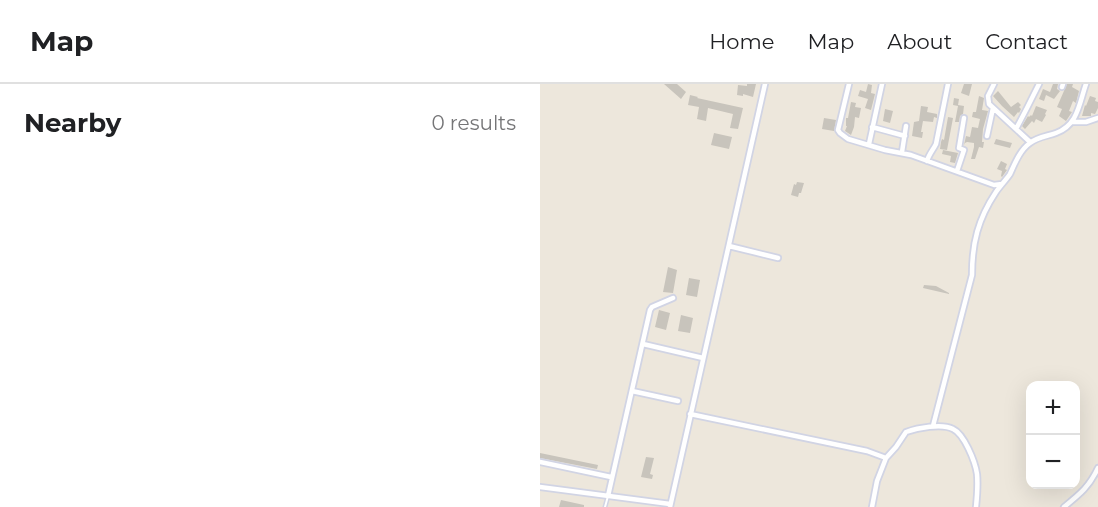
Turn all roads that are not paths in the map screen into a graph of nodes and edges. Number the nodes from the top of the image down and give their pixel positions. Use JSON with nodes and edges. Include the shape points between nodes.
{"nodes":[{"id":1,"x":765,"y":84,"type":"edge"},
{"id":2,"x":849,"y":84,"type":"edge"},
{"id":3,"x":882,"y":84,"type":"edge"},
{"id":4,"x":948,"y":84,"type":"edge"},
{"id":5,"x":994,"y":84,"type":"edge"},
{"id":6,"x":1039,"y":84,"type":"edge"},
{"id":7,"x":1086,"y":84,"type":"edge"},
{"id":8,"x":993,"y":108,"type":"junction"},
{"id":9,"x":1098,"y":117,"type":"edge"},
{"id":10,"x":964,"y":118,"type":"dead end"},
{"id":11,"x":1073,"y":122,"type":"junction"},
{"id":12,"x":906,"y":126,"type":"dead end"},
{"id":13,"x":872,"y":128,"type":"junction"},
{"id":14,"x":1016,"y":129,"type":"junction"},
{"id":15,"x":905,"y":136,"type":"junction"},
{"id":16,"x":987,"y":136,"type":"dead end"},
{"id":17,"x":1030,"y":142,"type":"junction"},
{"id":18,"x":869,"y":144,"type":"junction"},
{"id":19,"x":902,"y":152,"type":"junction"},
{"id":20,"x":927,"y":161,"type":"junction"},
{"id":21,"x":957,"y":171,"type":"junction"},
{"id":22,"x":995,"y":188,"type":"junction"},
{"id":23,"x":729,"y":246,"type":"junction"},
{"id":24,"x":778,"y":258,"type":"dead end"},
{"id":25,"x":673,"y":298,"type":"dead end"},
{"id":26,"x":643,"y":344,"type":"junction"},
{"id":27,"x":703,"y":358,"type":"junction"},
{"id":28,"x":632,"y":391,"type":"junction"},
{"id":29,"x":678,"y":401,"type":"dead end"},
{"id":30,"x":690,"y":414,"type":"junction"},
{"id":31,"x":933,"y":426,"type":"junction"},
{"id":32,"x":886,"y":458,"type":"junction"},
{"id":33,"x":540,"y":462,"type":"edge"},
{"id":34,"x":1098,"y":468,"type":"edge"},
{"id":35,"x":611,"y":477,"type":"junction"},
{"id":36,"x":540,"y":487,"type":"edge"},
{"id":37,"x":608,"y":496,"type":"junction"},
{"id":38,"x":670,"y":506,"type":"edge"},
{"id":39,"x":605,"y":507,"type":"edge"},
{"id":40,"x":872,"y":507,"type":"edge"},
{"id":41,"x":976,"y":507,"type":"edge"},
{"id":42,"x":1064,"y":507,"type":"edge"}],
"edges":[{"from":1,"to":23,"type":"street"},
{"from":2,"to":18,"type":"street","via":[[838,130],[848,138]]},
{"from":3,"to":13,"type":"street"},
{"from":4,"to":20,"type":"street","via":[[936,144]]},
{"from":5,"to":8,"type":"street","via":[[988,96]]},
{"from":6,"to":14,"type":"street"},
{"from":7,"to":11,"type":"street"},
{"from":8,"to":14,"type":"street"},
{"from":8,"to":16,"type":"street"},
{"from":9,"to":11,"type":"street"},
{"from":10,"to":21,"type":"street","via":[[959,148],[964,150]]},
{"from":11,"to":17,"type":"street","via":[[1059,132]]},
{"from":12,"to":15,"type":"street"},
{"from":13,"to":15,"type":"street"},
{"from":13,"to":18,"type":"street"},
{"from":14,"to":17,"type":"street"},
{"from":15,"to":19,"type":"street"},
{"from":17,"to":22,"type":"street","via":[[1003,183]]},
{"from":18,"to":19,"type":"street"},
{"from":19,"to":20,"type":"street"},
{"from":20,"to":21,"type":"street"},
{"from":21,"to":22,"type":"street"},
{"from":22,"to":31,"type":"street","via":[[978,226],[972,275]]},
{"from":23,"to":24,"type":"street"},
{"from":23,"to":27,"type":"street"},
{"from":25,"to":26,"type":"street","via":[[652,307]]},
{"from":26,"to":27,"type":"street"},
{"from":26,"to":28,"type":"street"},
{"from":27,"to":30,"type":"street"},
{"from":28,"to":29,"type":"street"},
{"from":28,"to":35,"type":"street"},
{"from":30,"to":32,"type":"street"},
{"from":30,"to":38,"type":"street"},
{"from":31,"to":32,"type":"street","via":[[906,432]]},
{"from":31,"to":41,"type":"street","via":[[954,429],[962,436],[977,476]]},
{"from":32,"to":40,"type":"street"},
{"from":33,"to":35,"type":"street"},
{"from":34,"to":42,"type":"street","via":[[1091,482]]},
{"from":35,"to":37,"type":"street"},
{"from":36,"to":37,"type":"street"},
{"from":37,"to":38,"type":"street"},
{"from":37,"to":39,"type":"lane"}]}
